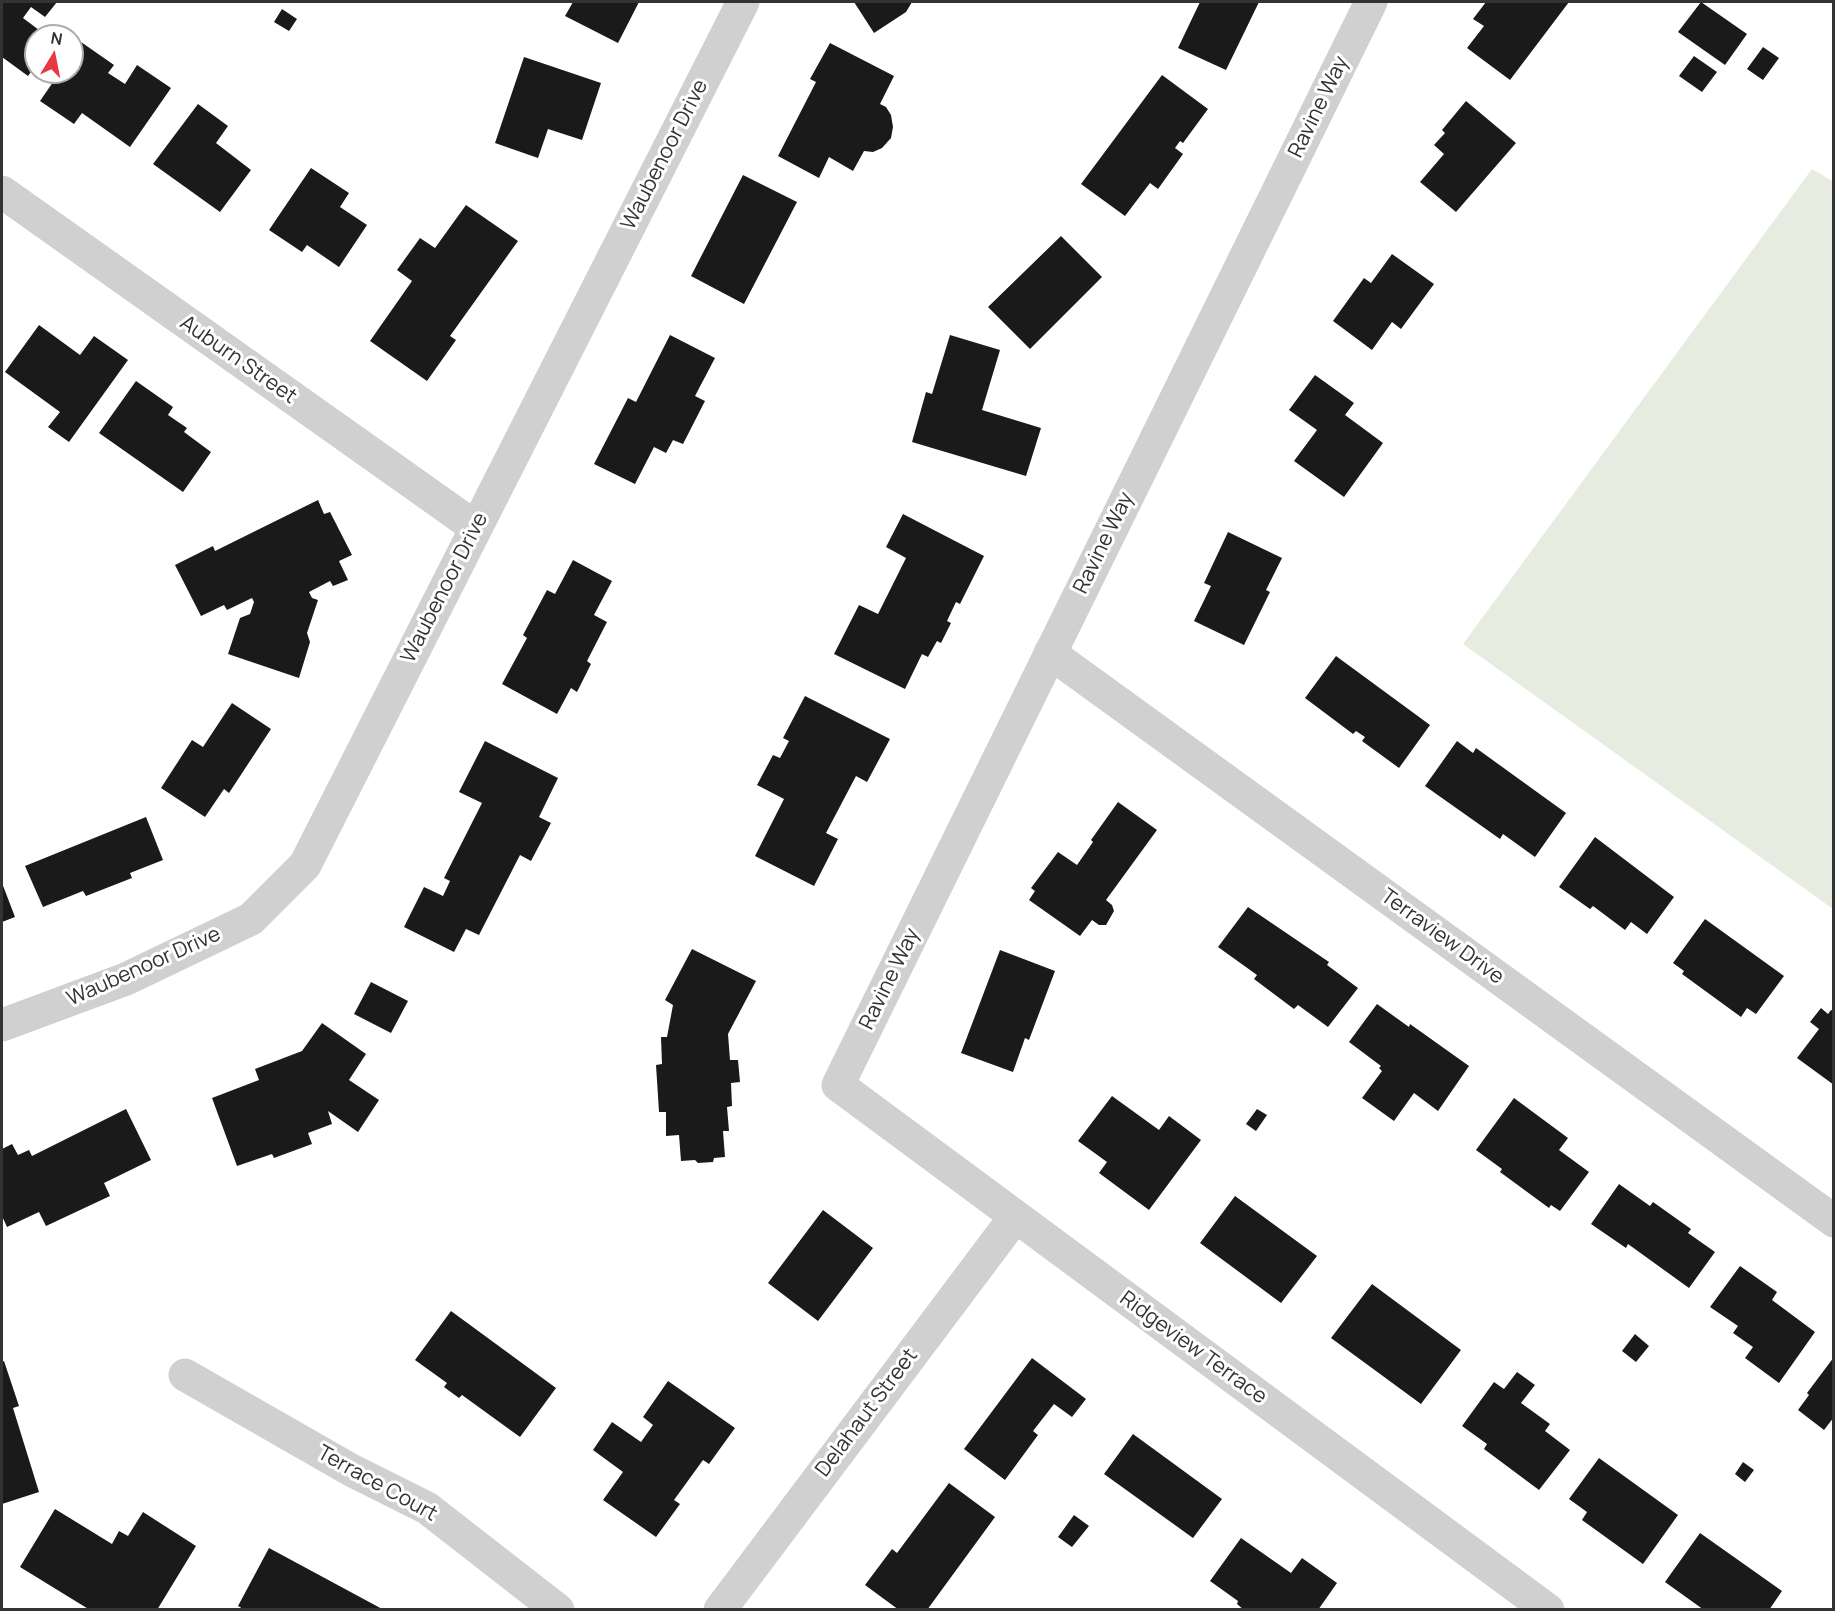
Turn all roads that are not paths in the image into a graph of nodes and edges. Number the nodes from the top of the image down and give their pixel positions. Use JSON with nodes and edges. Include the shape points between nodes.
{"nodes":[{"id":1,"x":743,"y":2,"type":"edge"},
{"id":2,"x":1371,"y":2,"type":"edge"},
{"id":3,"x":2,"y":192,"type":"edge"},
{"id":4,"x":475,"y":527,"type":"junction"},
{"id":5,"x":1050,"y":653,"type":"junction"},
{"id":6,"x":2,"y":1025,"type":"edge"},
{"id":7,"x":838,"y":1085,"type":"joint"},
{"id":8,"x":1015,"y":1217,"type":"junction"},
{"id":9,"x":1833,"y":1221,"type":"edge"},
{"id":10,"x":185,"y":1375,"type":"dead end"},
{"id":11,"x":558,"y":1610,"type":"edge"},
{"id":12,"x":720,"y":1610,"type":"edge"},
{"id":13,"x":1548,"y":1610,"type":"edge"}],
"edges":[{"from":1,"to":4,"type":"street","name":"Waubenoor Drive"},
{"from":2,"to":5,"type":"street","name":"Ravine Way"},
{"from":3,"to":4,"type":"street","name":"Auburn Street"},
{"from":4,"to":6,"type":"street","name":"Waubenoor Drive","via":[[305,865],[251,919],[126,980]]},
{"from":5,"to":7,"type":"street","name":"Ravine Way"},
{"from":5,"to":9,"type":"street","name":"Terraview Drive"},
{"from":7,"to":8,"type":"street","name":"Ridgeview Terrace"},
{"from":8,"to":12,"type":"street","name":"Delahaut Street"},
{"from":8,"to":13,"type":"street","name":"Ridgeview Terrace"},
{"from":10,"to":11,"type":"street","name":"Terrace Court","via":[[351,1470],[427,1508]]}]}
